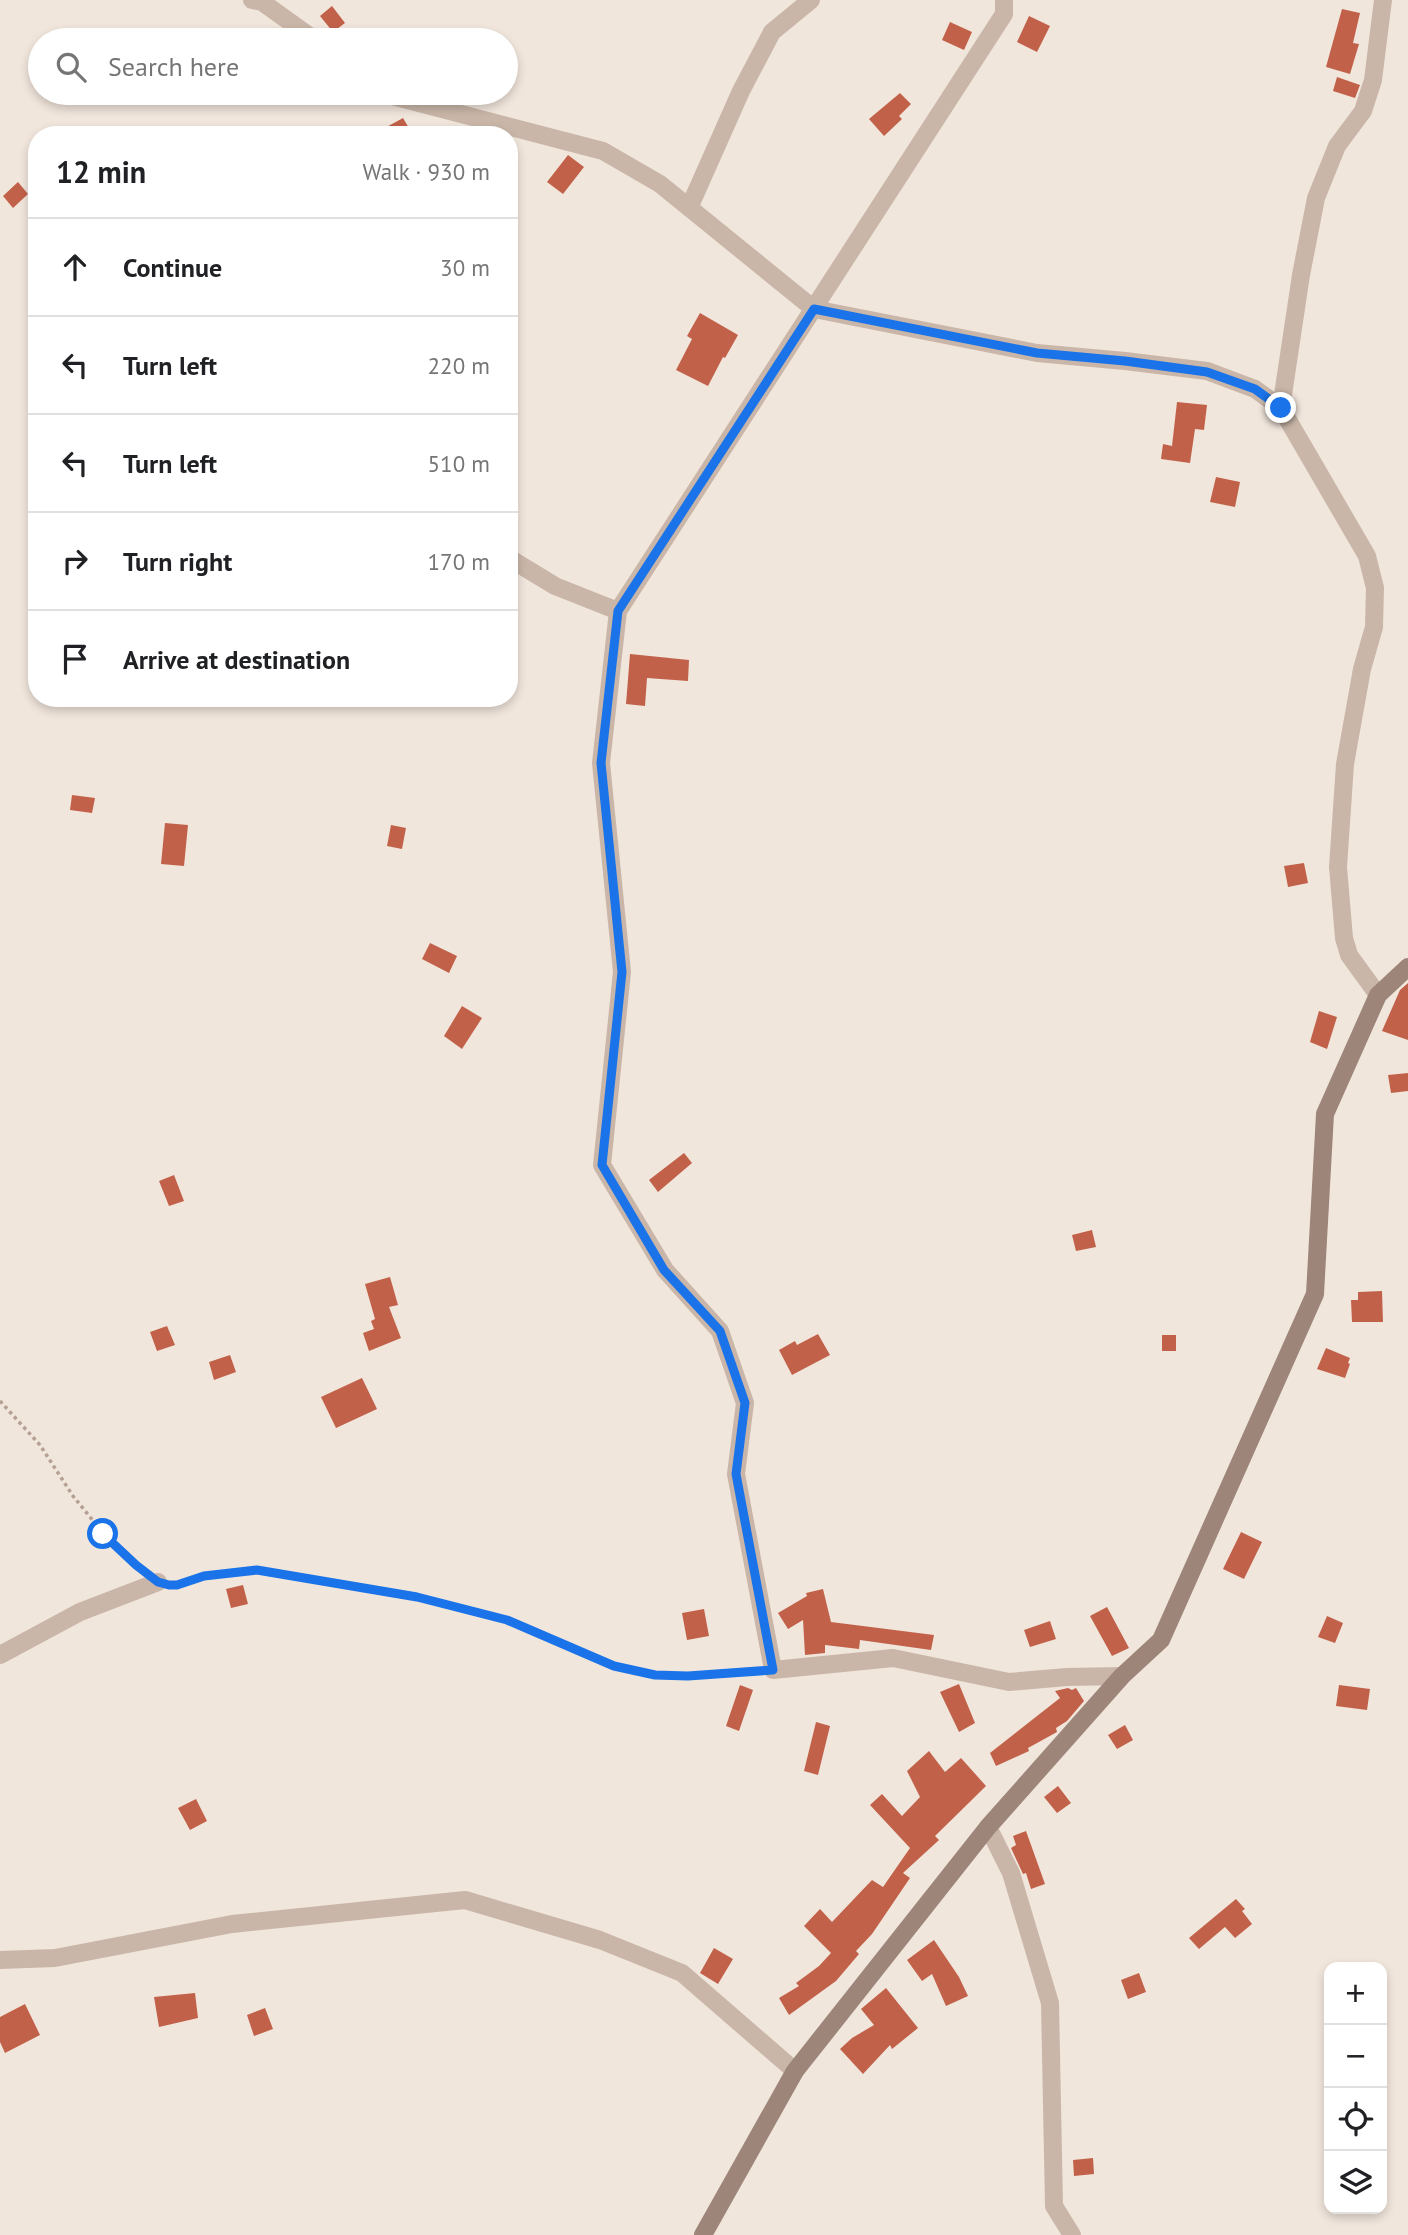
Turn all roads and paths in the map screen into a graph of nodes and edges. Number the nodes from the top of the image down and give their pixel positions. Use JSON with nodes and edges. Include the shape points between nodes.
{"nodes":[{"id":1,"x":252,"y":0,"type":"edge"},
{"id":2,"x":811,"y":0,"type":"edge"},
{"id":3,"x":1004,"y":0,"type":"edge"},
{"id":4,"x":1383,"y":0,"type":"edge"},
{"id":5,"x":298,"y":28,"type":"edge"},
{"id":6,"x":427,"y":105,"type":"edge"},
{"id":7,"x":507,"y":126,"type":"edge"},
{"id":8,"x":518,"y":129,"type":"edge"},
{"id":9,"x":688,"y":208,"type":"junction"},
{"id":10,"x":814,"y":309,"type":"junction"},
{"id":11,"x":1281,"y":408,"type":"junction"},
{"id":12,"x":518,"y":563,"type":"edge"},
{"id":13,"x":618,"y":611,"type":"junction"},
{"id":14,"x":1408,"y":967,"type":"edge"},
{"id":15,"x":1378,"y":995,"type":"junction"},
{"id":16,"x":0,"y":1401,"type":"edge"},
{"id":17,"x":158,"y":1582,"type":"junction"},
{"id":18,"x":0,"y":1655,"type":"edge"},
{"id":19,"x":773,"y":1670,"type":"junction"},
{"id":20,"x":1122,"y":1676,"type":"junction"},
{"id":21,"x":988,"y":1826,"type":"junction"},
{"id":22,"x":0,"y":1960,"type":"edge"},
{"id":23,"x":795,"y":2071,"type":"junction"},
{"id":24,"x":702,"y":2235,"type":"edge"},
{"id":25,"x":1072,"y":2235,"type":"edge"}],
"edges":[{"from":1,"to":5,"type":"street"},
{"from":2,"to":9,"type":"street","via":[[772,32]]},
{"from":3,"to":10,"type":"street","via":[[1004,14]]},
{"from":4,"to":11,"type":"street","via":[[1373,80],[1363,111],[1338,146],[1316,198]]},
{"from":6,"to":7,"type":"street"},
{"from":8,"to":9,"type":"street","via":[[603,151],[660,184]]},
{"from":9,"to":10,"type":"street"},
{"from":10,"to":11,"type":"street","via":[[1037,353],[1207,372],[1255,389]]},
{"from":10,"to":13,"type":"street"},
{"from":11,"to":15,"type":"street","via":[[1367,556],[1375,588],[1374,627],[1345,764],[1338,867],[1349,955]]},
{"from":12,"to":13,"type":"street","via":[[555,586]]},
{"from":13,"to":19,"type":"street","via":[[601,763],[622,972],[602,1165],[664,1270],[720,1331],[741,1391],[745,1403],[736,1474]]},
{"from":14,"to":15,"type":"street"},
{"from":15,"to":20,"type":"street","via":[[1325,1114],[1315,1294],[1161,1640]]},
{"from":16,"to":17,"type":"path","via":[[40,1445],[103,1534]]},
{"from":17,"to":18,"type":"street","via":[[80,1612]]},
{"from":17,"to":19,"type":"path","via":[[177,1585],[204,1576],[257,1570],[417,1597],[507,1620],[614,1666],[655,1675]]},
{"from":19,"to":20,"type":"street","via":[[893,1658],[1009,1682]]},
{"from":20,"to":21,"type":"street"},
{"from":21,"to":23,"type":"street"},
{"from":21,"to":25,"type":"street","via":[[1011,1872],[1050,2003],[1054,2206]]},
{"from":22,"to":23,"type":"street","via":[[55,1958],[232,1924],[465,1900],[600,1940],[682,1973]]},
{"from":23,"to":24,"type":"street"}]}
